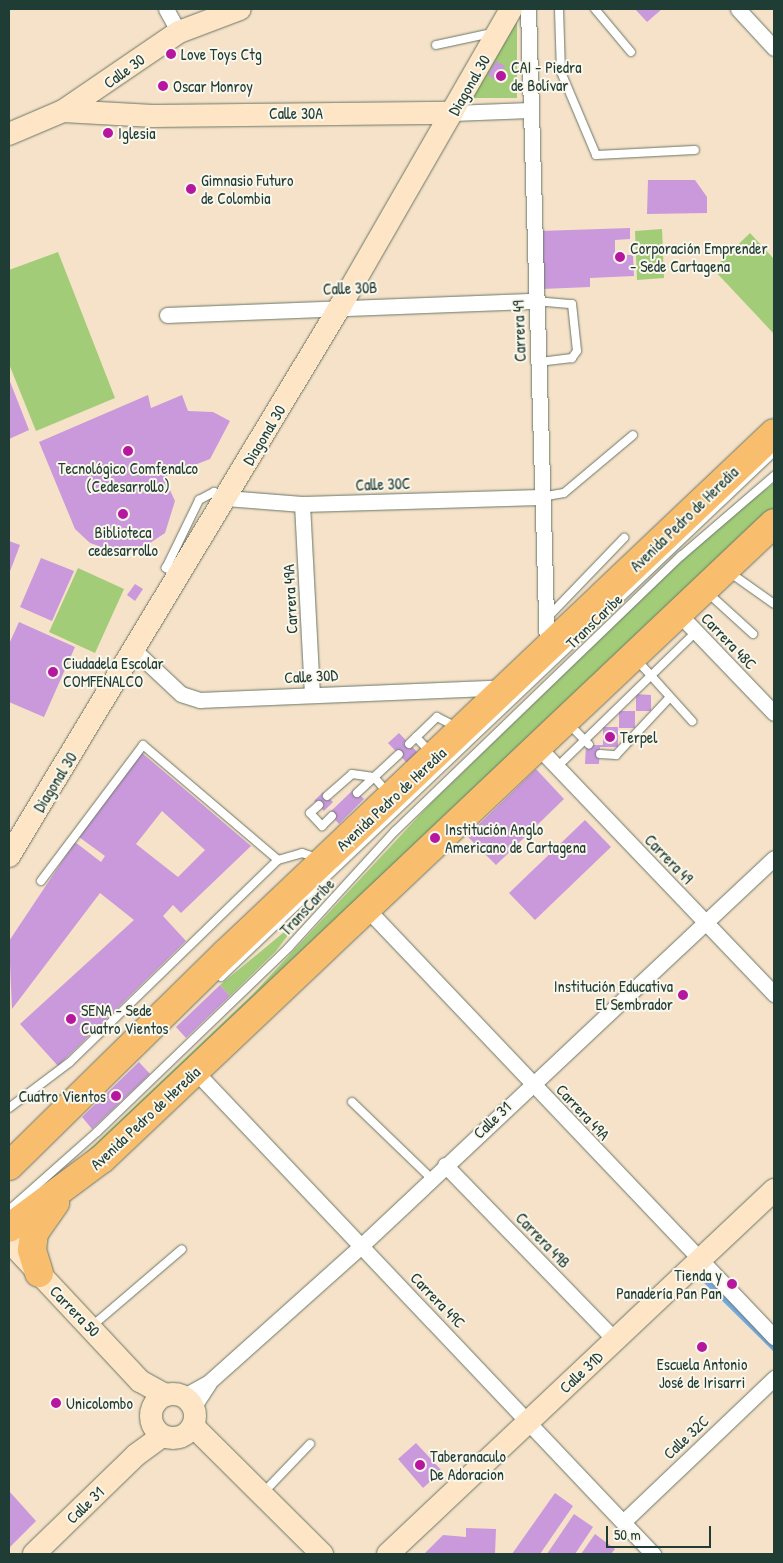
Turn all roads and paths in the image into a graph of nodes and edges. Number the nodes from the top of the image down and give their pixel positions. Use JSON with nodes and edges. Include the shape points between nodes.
{"nodes":[{"id":1,"x":166,"y":9,"type":"edge"},
{"id":2,"x":240,"y":9,"type":"edge"},
{"id":3,"x":528,"y":9,"type":"edge"},
{"id":4,"x":559,"y":9,"type":"edge"},
{"id":5,"x":594,"y":9,"type":"edge"},
{"id":6,"x":738,"y":9,"type":"edge"},
{"id":7,"x":504,"y":18,"type":"edge"},
{"id":8,"x":180,"y":32,"type":"junction"},
{"id":9,"x":436,"y":45,"type":"dead end"},
{"id":10,"x":774,"y":48,"type":"edge"},
{"id":11,"x":631,"y":52,"type":"dead end"},
{"id":12,"x":108,"y":84,"type":"junction"},
{"id":13,"x":530,"y":110,"type":"junction"},
{"id":14,"x":63,"y":111,"type":"junction"},
{"id":15,"x":452,"y":113,"type":"junction"},
{"id":16,"x":122,"y":114,"type":"junction"},
{"id":17,"x":9,"y":134,"type":"edge"},
{"id":18,"x":696,"y":150,"type":"dead end"},
{"id":19,"x":535,"y":301,"type":"junction"},
{"id":20,"x":341,"y":305,"type":"junction"},
{"id":21,"x":167,"y":316,"type":"dead end"},
{"id":22,"x":538,"y":362,"type":"junction"},
{"id":23,"x":774,"y":433,"type":"edge"},
{"id":24,"x":633,"y":435,"type":"dead end"},
{"id":25,"x":774,"y":452,"type":"edge"},
{"id":26,"x":774,"y":476,"type":"edge"},
{"id":27,"x":541,"y":497,"type":"junction"},
{"id":28,"x":226,"y":498,"type":"junction"},
{"id":29,"x":302,"y":504,"type":"junction"},
{"id":30,"x":774,"y":523,"type":"edge"},
{"id":31,"x":624,"y":538,"type":"dead end"},
{"id":32,"x":725,"y":570,"type":"junction"},
{"id":33,"x":704,"y":590,"type":"junction"},
{"id":34,"x":774,"y":604,"type":"edge"},
{"id":35,"x":545,"y":620,"type":"junction"},
{"id":36,"x":688,"y":623,"type":"junction"},
{"id":37,"x":753,"y":634,"type":"dead end"},
{"id":38,"x":134,"y":650,"type":"junction"},
{"id":39,"x":547,"y":651,"type":"junction"},
{"id":40,"x":642,"y":666,"type":"junction"},
{"id":41,"x":509,"y":687,"type":"junction"},
{"id":42,"x":312,"y":694,"type":"junction"},
{"id":43,"x":670,"y":697,"type":"junction"},
{"id":44,"x":774,"y":713,"type":"edge"},
{"id":45,"x":692,"y":721,"type":"dead end"},
{"id":46,"x":462,"y":732,"type":"junction"},
{"id":47,"x":580,"y":735,"type":"junction"},
{"id":48,"x":416,"y":737,"type":"junction"},
{"id":49,"x":410,"y":744,"type":"dead end"},
{"id":50,"x":538,"y":747,"type":"junction"},
{"id":51,"x":399,"y":754,"type":"dead end"},
{"id":52,"x":600,"y":754,"type":"dead end"},
{"id":53,"x":435,"y":758,"type":"junction"},
{"id":54,"x":557,"y":767,"type":"junction"},
{"id":55,"x":374,"y":777,"type":"junction"},
{"id":56,"x":357,"y":792,"type":"dead end"},
{"id":57,"x":327,"y":796,"type":"dead end"},
{"id":58,"x":393,"y":798,"type":"junction"},
{"id":59,"x":319,"y":805,"type":"dead end"},
{"id":60,"x":332,"y":816,"type":"dead end"},
{"id":61,"x":9,"y":856,"type":"edge"},
{"id":62,"x":774,"y":858,"type":"edge"},
{"id":63,"x":278,"y":860,"type":"junction"},
{"id":64,"x":326,"y":861,"type":"junction"},
{"id":65,"x":41,"y":880,"type":"dead end"},
{"id":66,"x":367,"y":909,"type":"junction"},
{"id":67,"x":705,"y":921,"type":"junction"},
{"id":68,"x":216,"y":982,"type":"dead end"},
{"id":69,"x":774,"y":994,"type":"edge"},
{"id":70,"x":195,"y":1071,"type":"junction"},
{"id":71,"x":531,"y":1082,"type":"junction"},
{"id":72,"x":352,"y":1102,"type":"dead end"},
{"id":73,"x":9,"y":1108,"type":"edge"},
{"id":74,"x":51,"y":1140,"type":"dead end"},
{"id":75,"x":445,"y":1165,"type":"junction"},
{"id":76,"x":12,"y":1170,"type":"edge"},
{"id":77,"x":81,"y":1177,"type":"junction"},
{"id":78,"x":431,"y":1178,"type":"junction"},
{"id":79,"x":774,"y":1190,"type":"edge"},
{"id":80,"x":9,"y":1210,"type":"edge"},
{"id":81,"x":9,"y":1228,"type":"edge"},
{"id":82,"x":9,"y":1241,"type":"edge"},
{"id":83,"x":362,"y":1245,"type":"junction"},
{"id":84,"x":182,"y":1249,"type":"dead end"},
{"id":85,"x":699,"y":1261,"type":"junction"},
{"id":86,"x":39,"y":1273,"type":"junction"},
{"id":87,"x":90,"y":1327,"type":"junction"},
{"id":88,"x":774,"y":1337,"type":"edge"},
{"id":89,"x":615,"y":1340,"type":"junction"},
{"id":90,"x":774,"y":1378,"type":"edge"},
{"id":91,"x":140,"y":1381,"type":"junction"},
{"id":92,"x":184,"y":1412,"type":"junction"},
{"id":93,"x":529,"y":1421,"type":"junction"},
{"id":94,"x":155,"y":1424,"type":"junction"},
{"id":95,"x":310,"y":1444,"type":"dead end"},
{"id":96,"x":263,"y":1493,"type":"junction"},
{"id":97,"x":623,"y":1522,"type":"junction"},
{"id":98,"x":304,"y":1545,"type":"edge"},
{"id":99,"x":34,"y":1554,"type":"edge"},
{"id":100,"x":322,"y":1554,"type":"edge"},
{"id":101,"x":388,"y":1554,"type":"edge"},
{"id":102,"x":653,"y":1554,"type":"edge"}],
"edges":[{"from":1,"to":8,"type":"street"},
{"from":2,"to":8,"type":"street","name":"Calle 30"},
{"from":3,"to":13,"type":"street","name":"Carrera 49"},
{"from":4,"to":18,"type":"lane","via":[[561,72],[596,155]]},
{"from":5,"to":11,"type":"lane"},
{"from":6,"to":10,"type":"street"},
{"from":7,"to":9,"type":"lane"},
{"from":7,"to":15,"type":"street","name":"Diagonal 30"},
{"from":8,"to":12,"type":"street","name":"Calle 30"},
{"from":12,"to":14,"type":"street","name":"Calle 30"},
{"from":12,"to":16,"type":"street"},
{"from":13,"to":15,"type":"street","name":"Calle 30A"},
{"from":13,"to":19,"type":"street","name":"Carrera 49"},
{"from":14,"to":16,"type":"street","name":"Calle 30A"},
{"from":14,"to":17,"type":"street","name":"Calle 30"},
{"from":15,"to":16,"type":"street","name":"Calle 30A"},
{"from":15,"to":20,"type":"street","name":"Diagonal 30"},
{"from":19,"to":20,"type":"street","name":"Calle 30B"},
{"from":19,"to":22,"type":"street","name":"Carrera 49"},
{"from":19,"to":22,"type":"lane","via":[[572,304],[577,351],[572,358]]},
{"from":20,"to":21,"type":"street","name":"Calle 30B"},
{"from":20,"to":28,"type":"street","name":"Diagonal 30"},
{"from":22,"to":27,"type":"street","name":"Carrera 49"},
{"from":23,"to":39,"type":"highway","name":"Avenida Pedro de Heredia"},
{"from":24,"to":27,"type":"lane","via":[[564,493]]},
{"from":25,"to":68,"type":"lane","name":"TransCaribe"},
{"from":26,"to":80,"type":"lane","name":"TransCaribe","via":[[681,556],[409,817],[282,954],[97,1132]]},
{"from":27,"to":29,"type":"street","name":"Calle 30C"},
{"from":27,"to":35,"type":"street","name":"Carrera 49"},
{"from":28,"to":29,"type":"street","name":"Calle 30C"},
{"from":28,"to":38,"type":"street","name":"Diagonal 30"},
{"from":29,"to":42,"type":"street","name":"Carrera 49A"},
{"from":30,"to":32,"type":"highway","name":"Avenida Pedro de Heredia"},
{"from":31,"to":35,"type":"lane"},
{"from":32,"to":33,"type":"highway","name":"Avenida Pedro de Heredia"},
{"from":32,"to":34,"type":"lane"},
{"from":33,"to":36,"type":"highway","name":"Avenida Pedro de Heredia"},
{"from":33,"to":37,"type":"lane"},
{"from":35,"to":39,"type":"street","name":"Carrera 49"},
{"from":36,"to":40,"type":"highway","name":"Avenida Pedro de Heredia"},
{"from":36,"to":44,"type":"street","name":"Carrera 48C"},
{"from":38,"to":42,"type":"street","name":"Calle 30D","via":[[157,674],[190,698]]},
{"from":38,"to":61,"type":"street","name":"Diagonal 30"},
{"from":39,"to":41,"type":"highway","name":"Avenida Pedro de Heredia"},
{"from":40,"to":43,"type":"lane"},
{"from":40,"to":47,"type":"highway","name":"Avenida Pedro de Heredia"},
{"from":41,"to":42,"type":"street","name":"Calle 30D"},
{"from":41,"to":46,"type":"highway","name":"Avenida Pedro de Heredia"},
{"from":43,"to":45,"type":"lane"},
{"from":43,"to":52,"type":"lane","via":[[616,755]]},
{"from":46,"to":48,"type":"lane","via":[[451,720],[437,717]]},
{"from":46,"to":53,"type":"highway","name":"Avenida Pedro de Heredia"},
{"from":47,"to":50,"type":"highway","name":"Avenida Pedro de Heredia"},
{"from":47,"to":54,"type":"lane"},
{"from":48,"to":49,"type":"lane"},
{"from":48,"to":53,"type":"lane"},
{"from":50,"to":54,"type":"street","name":"Carrera 49"},
{"from":50,"to":66,"type":"highway","name":"Avenida Pedro de Heredia"},
{"from":51,"to":55,"type":"lane"},
{"from":53,"to":58,"type":"highway","name":"Avenida Pedro de Heredia"},
{"from":54,"to":67,"type":"street","name":"Carrera 49"},
{"from":55,"to":56,"type":"lane"},
{"from":55,"to":57,"type":"lane","via":[[352,774]]},
{"from":55,"to":58,"type":"lane"},
{"from":58,"to":64,"type":"highway","name":"Avenida Pedro de Heredia"},
{"from":59,"to":60,"type":"lane","via":[[310,814],[322,826]]},
{"from":62,"to":67,"type":"street","name":"Calle 31"},
{"from":63,"to":64,"type":"lane","via":[[302,853]]},
{"from":63,"to":65,"type":"lane","via":[[144,745]]},
{"from":63,"to":73,"type":"lane","via":[[70,1062]]},
{"from":64,"to":76,"type":"highway","name":"Avenida Pedro de Heredia"},
{"from":66,"to":70,"type":"highway","name":"Avenida Pedro de Heredia"},
{"from":66,"to":71,"type":"street","name":"Carrera 49A"},
{"from":67,"to":69,"type":"street","name":"Carrera 49"},
{"from":67,"to":71,"type":"street","name":"Calle 31"},
{"from":70,"to":77,"type":"highway","name":"Avenida Pedro de Heredia"},
{"from":70,"to":83,"type":"street","name":"Carrera 49C"},
{"from":71,"to":75,"type":"street","name":"Calle 31"},
{"from":71,"to":85,"type":"street","name":"Carrera 49A"},
{"from":72,"to":78,"type":"lane"},
{"from":74,"to":76,"type":"lane"},
{"from":75,"to":78,"type":"street","name":"Calle 31"},
{"from":75,"to":89,"type":"street","name":"Carrera 49B"},
{"from":77,"to":81,"type":"highway","name":"Avenida Pedro de Heredia"},
{"from":77,"to":86,"type":"highway","via":[[37,1226],[32,1250]]},
{"from":78,"to":83,"type":"street","name":"Calle 31"},
{"from":79,"to":85,"type":"street","name":"Calle 31D"},
{"from":82,"to":86,"type":"street","name":"Carrera 50"},
{"from":83,"to":92,"type":"street","name":"Calle 31","via":[[210,1382]]},
{"from":83,"to":93,"type":"street","name":"Carrera 49C"},
{"from":84,"to":87,"type":"lane"},
{"from":85,"to":88,"type":"street","name":"Carrera 49A"},
{"from":85,"to":89,"type":"street","name":"Calle 31D"},
{"from":86,"to":87,"type":"street","name":"Carrera 50"},
{"from":87,"to":91,"type":"street","name":"Carrera 50"},
{"from":89,"to":93,"type":"street","name":"Calle 31D"},
{"from":90,"to":97,"type":"street","name":"Calle 32C"},
{"from":91,"to":92,"type":"street","name":"Carrera 50"},
{"from":91,"to":94,"type":"street","name":"Carrera 50"},
{"from":92,"to":94,"type":"street","name":"Calle 31"},
{"from":92,"to":94,"type":"street"},
{"from":92,"to":96,"type":"street","name":"Carrera 50","via":[[208,1442]]},
{"from":93,"to":97,"type":"street","name":"Carrera 49C"},
{"from":93,"to":101,"type":"street","name":"Calle 31D"},
{"from":94,"to":99,"type":"street","name":"Calle 31","via":[[136,1455]]},
{"from":95,"to":96,"type":"lane"},
{"from":96,"to":98,"type":"street","name":"Carrera 50"},
{"from":97,"to":102,"type":"street","name":"Carrera 49C"},
{"from":98,"to":100,"type":"street","name":"Carrera 50"}]}
